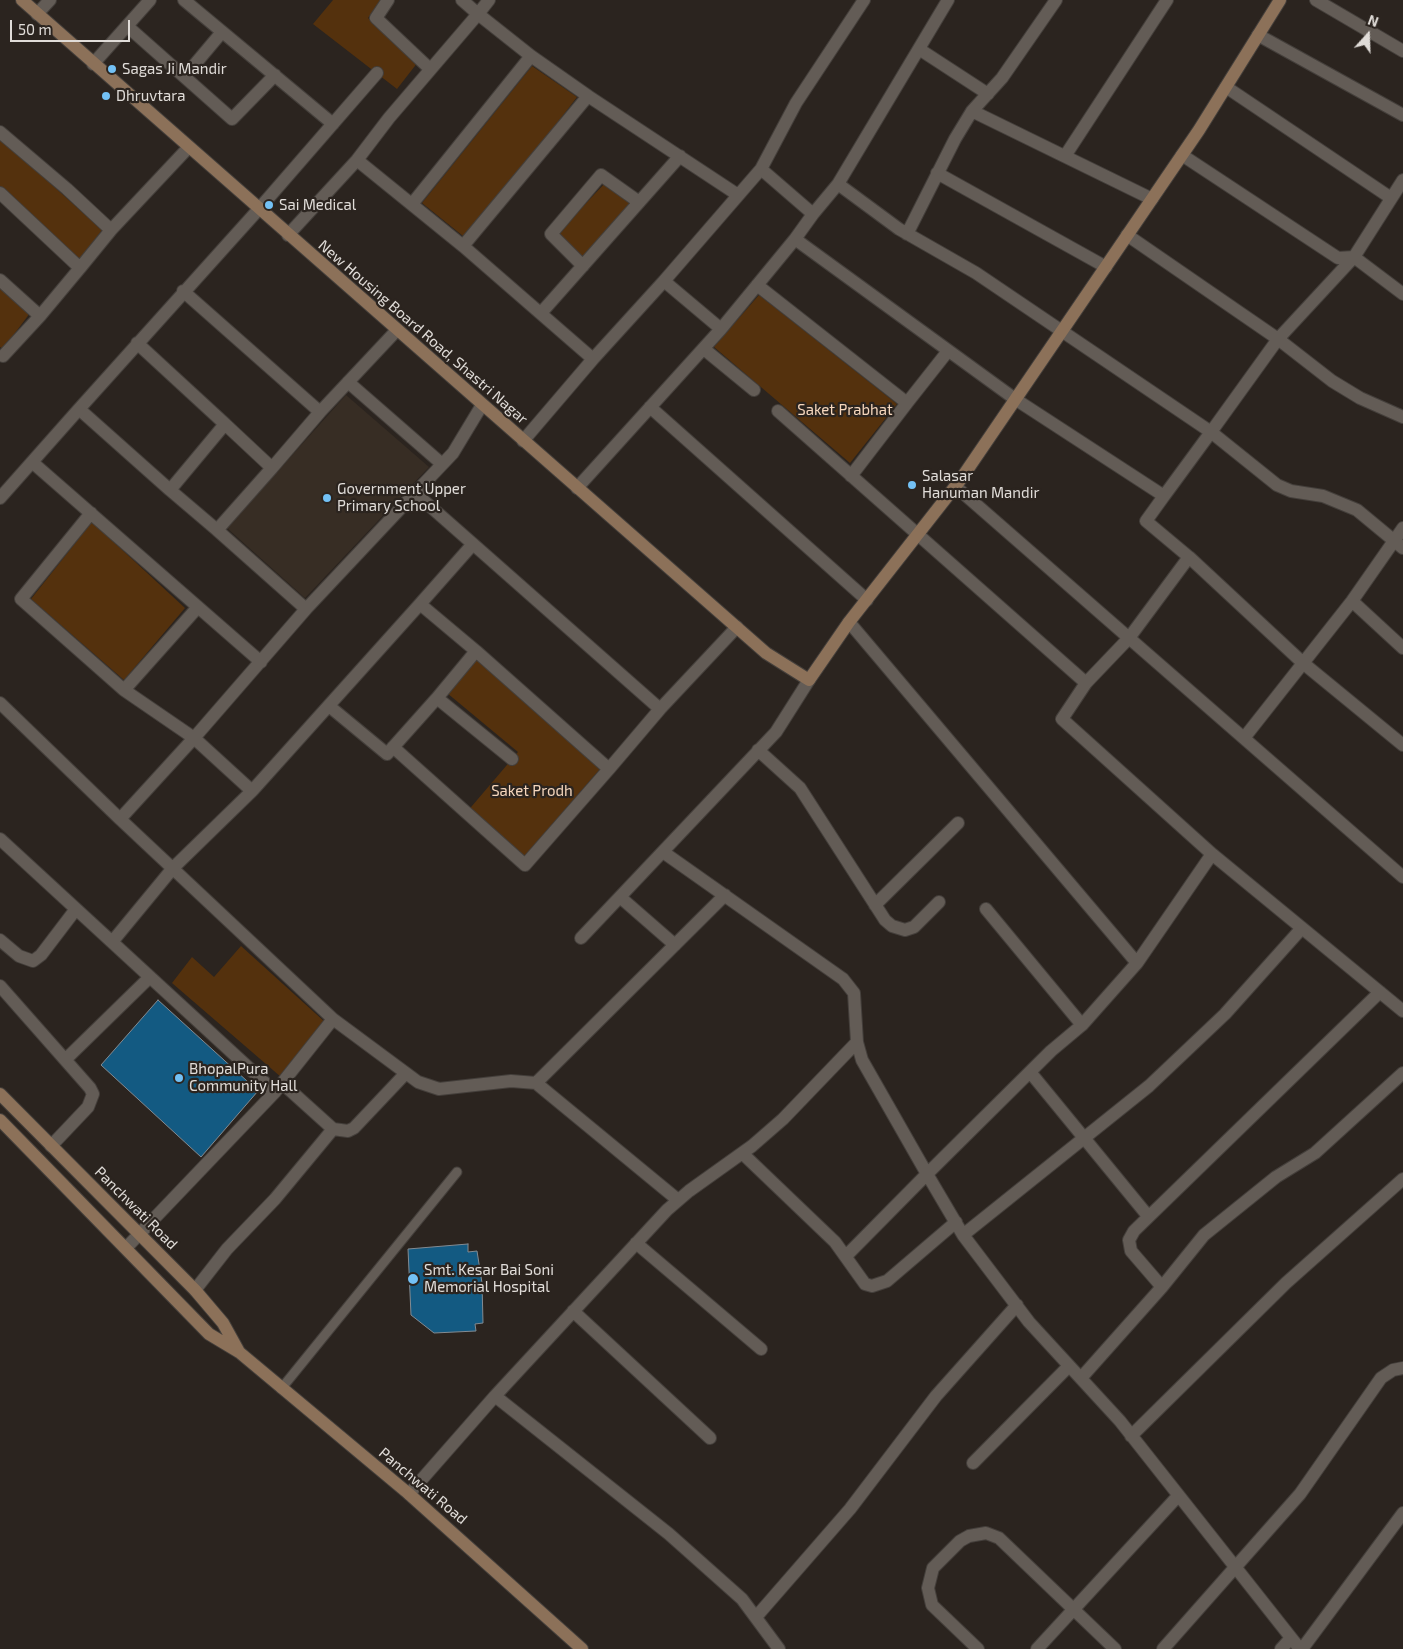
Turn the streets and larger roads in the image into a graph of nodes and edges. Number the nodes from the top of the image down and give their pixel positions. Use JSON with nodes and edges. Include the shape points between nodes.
{"nodes":[{"id":1,"x":22,"y":0,"type":"edge"},
{"id":2,"x":50,"y":0,"type":"edge"},
{"id":3,"x":150,"y":0,"type":"edge"},
{"id":4,"x":184,"y":0,"type":"edge"},
{"id":5,"x":388,"y":0,"type":"edge"},
{"id":6,"x":462,"y":0,"type":"edge"},
{"id":7,"x":489,"y":0,"type":"edge"},
{"id":8,"x":864,"y":0,"type":"edge"},
{"id":9,"x":948,"y":0,"type":"edge"},
{"id":10,"x":1056,"y":0,"type":"edge"},
{"id":11,"x":1167,"y":0,"type":"edge"},
{"id":12,"x":1280,"y":0,"type":"edge"},
{"id":13,"x":1316,"y":0,"type":"edge"},
{"id":14,"x":36,"y":14,"type":"junction"},
{"id":15,"x":478,"y":14,"type":"junction"},
{"id":16,"x":127,"y":26,"type":"junction"},
{"id":17,"x":222,"y":32,"type":"junction"},
{"id":18,"x":1258,"y":35,"type":"junction"},
{"id":19,"x":919,"y":49,"type":"junction"},
{"id":20,"x":1403,"y":50,"type":"edge"},
{"id":21,"x":531,"y":56,"type":"junction"},
{"id":22,"x":93,"y":64,"type":"junction"},
{"id":23,"x":430,"y":69,"type":"junction"},
{"id":24,"x":377,"y":73,"type":"dead end"},
{"id":25,"x":275,"y":75,"type":"junction"},
{"id":26,"x":185,"y":76,"type":"junction"},
{"id":27,"x":1226,"y":87,"type":"junction"},
{"id":28,"x":988,"y":94,"type":"junction"},
{"id":29,"x":588,"y":96,"type":"junction"},
{"id":30,"x":972,"y":111,"type":"junction"},
{"id":31,"x":1403,"y":115,"type":"edge"},
{"id":32,"x":333,"y":124,"type":"junction"},
{"id":33,"x":0,"y":132,"type":"edge"},
{"id":34,"x":188,"y":148,"type":"junction"},
{"id":35,"x":1182,"y":154,"type":"junction"},
{"id":36,"x":680,"y":156,"type":"junction"},
{"id":37,"x":1065,"y":156,"type":"junction"},
{"id":38,"x":357,"y":160,"type":"junction"},
{"id":39,"x":761,"y":169,"type":"junction"},
{"id":40,"x":937,"y":173,"type":"junction"},
{"id":41,"x":1403,"y":180,"type":"edge"},
{"id":42,"x":838,"y":184,"type":"junction"},
{"id":43,"x":0,"y":193,"type":"edge"},
{"id":44,"x":738,"y":195,"type":"junction"},
{"id":45,"x":1391,"y":198,"type":"junction"},
{"id":46,"x":1152,"y":199,"type":"junction"},
{"id":47,"x":639,"y":202,"type":"junction"},
{"id":48,"x":412,"y":204,"type":"junction"},
{"id":49,"x":258,"y":210,"type":"junction"},
{"id":50,"x":813,"y":214,"type":"junction"},
{"id":51,"x":111,"y":230,"type":"junction"},
{"id":52,"x":907,"y":234,"type":"junction"},
{"id":53,"x":288,"y":235,"type":"junction"},
{"id":54,"x":1127,"y":236,"type":"junction"},
{"id":55,"x":795,"y":239,"type":"junction"},
{"id":56,"x":462,"y":246,"type":"junction"},
{"id":57,"x":1354,"y":256,"type":"junction"},
{"id":58,"x":583,"y":266,"type":"junction"},
{"id":59,"x":1106,"y":267,"type":"junction"},
{"id":60,"x":80,"y":268,"type":"junction"},
{"id":61,"x":0,"y":280,"type":"edge"},
{"id":62,"x":664,"y":281,"type":"junction"},
{"id":63,"x":757,"y":286,"type":"junction"},
{"id":64,"x":183,"y":291,"type":"junction"},
{"id":65,"x":1403,"y":294,"type":"edge"},
{"id":66,"x":541,"y":313,"type":"junction"},
{"id":67,"x":40,"y":316,"type":"junction"},
{"id":68,"x":721,"y":329,"type":"junction"},
{"id":69,"x":397,"y":330,"type":"junction"},
{"id":70,"x":1062,"y":331,"type":"junction"},
{"id":71,"x":1278,"y":339,"type":"junction"},
{"id":72,"x":137,"y":343,"type":"junction"},
{"id":73,"x":704,"y":349,"type":"junction"},
{"id":74,"x":948,"y":350,"type":"junction"},
{"id":75,"x":1,"y":356,"type":"edge"},
{"id":76,"x":592,"y":360,"type":"junction"},
{"id":77,"x":348,"y":382,"type":"junction"},
{"id":78,"x":754,"y":390,"type":"dead end"},
{"id":79,"x":1015,"y":400,"type":"junction"},
{"id":80,"x":907,"y":403,"type":"junction"},
{"id":81,"x":482,"y":405,"type":"junction"},
{"id":82,"x":650,"y":407,"type":"junction"},
{"id":83,"x":79,"y":409,"type":"junction"},
{"id":84,"x":778,"y":411,"type":"dead end"},
{"id":85,"x":320,"y":412,"type":"junction"},
{"id":86,"x":1403,"y":417,"type":"edge"},
{"id":87,"x":225,"y":424,"type":"junction"},
{"id":88,"x":1211,"y":432,"type":"junction"},
{"id":89,"x":523,"y":441,"type":"junction"},
{"id":90,"x":32,"y":462,"type":"junction"},
{"id":91,"x":442,"y":464,"type":"junction"},
{"id":92,"x":272,"y":468,"type":"junction"},
{"id":93,"x":851,"y":476,"type":"junction"},
{"id":94,"x":955,"y":486,"type":"junction"},
{"id":95,"x":577,"y":488,"type":"junction"},
{"id":96,"x":170,"y":490,"type":"junction"},
{"id":97,"x":415,"y":493,"type":"junction"},
{"id":98,"x":1164,"y":496,"type":"junction"},
{"id":99,"x":0,"y":498,"type":"edge"},
{"id":100,"x":92,"y":513,"type":"junction"},
{"id":101,"x":1403,"y":528,"type":"edge"},
{"id":102,"x":217,"y":530,"type":"junction"},
{"id":103,"x":917,"y":535,"type":"junction"},
{"id":104,"x":473,"y":544,"type":"junction"},
{"id":105,"x":1398,"y":545,"type":"edge"},
{"id":106,"x":1189,"y":557,"type":"junction"},
{"id":107,"x":866,"y":600,"type":"junction"},
{"id":108,"x":1352,"y":601,"type":"junction"},
{"id":109,"x":420,"y":604,"type":"junction"},
{"id":110,"x":198,"y":607,"type":"junction"},
{"id":111,"x":306,"y":610,"type":"junction"},
{"id":112,"x":849,"y":622,"type":"junction"},
{"id":113,"x":737,"y":628,"type":"junction"},
{"id":114,"x":1129,"y":638,"type":"junction"},
{"id":115,"x":1403,"y":648,"type":"edge"},
{"id":116,"x":476,"y":651,"type":"junction"},
{"id":117,"x":261,"y":662,"type":"junction"},
{"id":118,"x":1303,"y":662,"type":"junction"},
{"id":119,"x":810,"y":680,"type":"junction"},
{"id":120,"x":1086,"y":683,"type":"junction"},
{"id":121,"x":124,"y":690,"type":"junction"},
{"id":122,"x":438,"y":698,"type":"junction"},
{"id":123,"x":0,"y":704,"type":"edge"},
{"id":124,"x":329,"y":706,"type":"junction"},
{"id":125,"x":660,"y":709,"type":"junction"},
{"id":126,"x":194,"y":738,"type":"junction"},
{"id":127,"x":1244,"y":738,"type":"junction"},
{"id":128,"x":1403,"y":745,"type":"edge"},
{"id":129,"x":393,"y":747,"type":"junction"},
{"id":130,"x":758,"y":750,"type":"junction"},
{"id":131,"x":512,"y":758,"type":"dead end"},
{"id":132,"x":608,"y":768,"type":"junction"},
{"id":133,"x":252,"y":791,"type":"junction"},
{"id":134,"x":120,"y":819,"type":"junction"},
{"id":135,"x":958,"y":823,"type":"dead end"},
{"id":136,"x":0,"y":839,"type":"edge"},
{"id":137,"x":663,"y":852,"type":"junction"},
{"id":138,"x":1212,"y":854,"type":"junction"},
{"id":139,"x":173,"y":868,"type":"junction"},
{"id":140,"x":1403,"y":877,"type":"edge"},
{"id":141,"x":725,"y":895,"type":"junction"},
{"id":142,"x":620,"y":897,"type":"junction"},
{"id":143,"x":939,"y":902,"type":"dead end"},
{"id":144,"x":875,"y":905,"type":"junction"},
{"id":145,"x":76,"y":909,"type":"junction"},
{"id":146,"x":986,"y":909,"type":"dead end"},
{"id":147,"x":1302,"y":928,"type":"junction"},
{"id":148,"x":581,"y":938,"type":"dead end"},
{"id":149,"x":0,"y":940,"type":"edge"},
{"id":150,"x":112,"y":942,"type":"junction"},
{"id":151,"x":675,"y":945,"type":"junction"},
{"id":152,"x":1137,"y":963,"type":"junction"},
{"id":153,"x":150,"y":977,"type":"junction"},
{"id":154,"x":0,"y":986,"type":"edge"},
{"id":155,"x":1380,"y":992,"type":"junction"},
{"id":156,"x":1403,"y":1011,"type":"edge"},
{"id":157,"x":333,"y":1019,"type":"junction"},
{"id":158,"x":1082,"y":1024,"type":"junction"},
{"id":159,"x":857,"y":1042,"type":"junction"},
{"id":160,"x":66,"y":1059,"type":"junction"},
{"id":161,"x":1030,"y":1072,"type":"junction"},
{"id":162,"x":406,"y":1073,"type":"junction"},
{"id":163,"x":1403,"y":1073,"type":"edge"},
{"id":164,"x":536,"y":1084,"type":"junction"},
{"id":165,"x":279,"y":1088,"type":"junction"},
{"id":166,"x":0,"y":1094,"type":"edge"},
{"id":167,"x":0,"y":1120,"type":"edge"},
{"id":168,"x":333,"y":1129,"type":"junction"},
{"id":169,"x":1086,"y":1138,"type":"junction"},
{"id":170,"x":50,"y":1146,"type":"junction"},
{"id":171,"x":742,"y":1153,"type":"junction"},
{"id":172,"x":927,"y":1174,"type":"junction"},
{"id":173,"x":1403,"y":1179,"type":"edge"},
{"id":174,"x":678,"y":1200,"type":"junction"},
{"id":175,"x":1148,"y":1216,"type":"junction"},
{"id":176,"x":956,"y":1222,"type":"junction"},
{"id":177,"x":139,"y":1235,"type":"junction"},
{"id":178,"x":963,"y":1235,"type":"junction"},
{"id":179,"x":636,"y":1243,"type":"junction"},
{"id":180,"x":126,"y":1248,"type":"junction"},
{"id":181,"x":846,"y":1256,"type":"junction"},
{"id":182,"x":1162,"y":1287,"type":"junction"},
{"id":183,"x":195,"y":1290,"type":"junction"},
{"id":184,"x":1016,"y":1305,"type":"junction"},
{"id":185,"x":573,"y":1311,"type":"junction"},
{"id":186,"x":761,"y":1348,"type":"dead end"},
{"id":187,"x":239,"y":1352,"type":"junction"},
{"id":188,"x":1069,"y":1366,"type":"junction"},
{"id":189,"x":1403,"y":1368,"type":"edge"},
{"id":190,"x":1080,"y":1378,"type":"junction"},
{"id":191,"x":495,"y":1396,"type":"junction"},
{"id":192,"x":1131,"y":1436,"type":"junction"},
{"id":193,"x":710,"y":1438,"type":"dead end"},
{"id":194,"x":973,"y":1463,"type":"dead end"},
{"id":195,"x":410,"y":1494,"type":"junction"},
{"id":196,"x":1178,"y":1496,"type":"junction"},
{"id":197,"x":1403,"y":1513,"type":"edge"},
{"id":198,"x":1236,"y":1568,"type":"junction"},
{"id":199,"x":1075,"y":1609,"type":"junction"},
{"id":200,"x":756,"y":1617,"type":"junction"},
{"id":201,"x":1292,"y":1638,"type":"junction"},
{"id":202,"x":582,"y":1649,"type":"edge"},
{"id":203,"x":779,"y":1649,"type":"edge"},
{"id":204,"x":978,"y":1649,"type":"edge"},
{"id":205,"x":1037,"y":1649,"type":"edge"},
{"id":206,"x":1115,"y":1649,"type":"edge"},
{"id":207,"x":1163,"y":1649,"type":"edge"},
{"id":208,"x":1281,"y":1649,"type":"edge"},
{"id":209,"x":1301,"y":1649,"type":"edge"}],
"edges":[{"from":1,"to":14,"type":"street","name":"New Housing Board Road, Shastri Nagar"},
{"from":2,"to":14,"type":"street"},
{"from":3,"to":16,"type":"street"},
{"from":4,"to":17,"type":"street"},
{"from":5,"to":23,"type":"street","via":[[376,18]]},
{"from":6,"to":15,"type":"street"},
{"from":7,"to":15,"type":"street"},
{"from":8,"to":39,"type":"street","via":[[796,103]]},
{"from":9,"to":19,"type":"street"},
{"from":10,"to":28,"type":"street"},
{"from":11,"to":37,"type":"street"},
{"from":12,"to":18,"type":"street"},
{"from":13,"to":20,"type":"street"},
{"from":14,"to":22,"type":"street","name":"New Housing Board Road, Shastri Nagar"},
{"from":15,"to":21,"type":"street"},
{"from":15,"to":23,"type":"street"},
{"from":16,"to":22,"type":"street"},
{"from":16,"to":26,"type":"street"},
{"from":17,"to":25,"type":"street"},
{"from":17,"to":26,"type":"street"},
{"from":18,"to":27,"type":"street"},
{"from":18,"to":31,"type":"street"},
{"from":19,"to":28,"type":"street"},
{"from":19,"to":42,"type":"street"},
{"from":21,"to":29,"type":"street"},
{"from":21,"to":48,"type":"street"},
{"from":22,"to":34,"type":"street","name":"New Housing Board Road, Shastri Nagar"},
{"from":23,"to":38,"type":"street"},
{"from":24,"to":32,"type":"street"},
{"from":25,"to":26,"type":"street","via":[[232,119]]},
{"from":25,"to":32,"type":"street"},
{"from":27,"to":35,"type":"street"},
{"from":27,"to":45,"type":"street"},
{"from":28,"to":30,"type":"street"},
{"from":29,"to":36,"type":"street"},
{"from":29,"to":56,"type":"street"},
{"from":30,"to":37,"type":"street"},
{"from":30,"to":40,"type":"street"},
{"from":32,"to":49,"type":"street"},
{"from":33,"to":51,"type":"street"},
{"from":34,"to":49,"type":"street","name":"New Housing Board Road, Shastri Nagar"},
{"from":34,"to":51,"type":"street"},
{"from":35,"to":46,"type":"street"},
{"from":35,"to":57,"type":"street","via":[[1338,258]]},
{"from":36,"to":44,"type":"street"},
{"from":36,"to":47,"type":"street"},
{"from":37,"to":46,"type":"street"},
{"from":38,"to":48,"type":"street"},
{"from":38,"to":53,"type":"street"},
{"from":39,"to":44,"type":"street"},
{"from":39,"to":50,"type":"street"},
{"from":40,"to":52,"type":"street"},
{"from":40,"to":59,"type":"street"},
{"from":41,"to":45,"type":"street"},
{"from":42,"to":50,"type":"street"},
{"from":42,"to":52,"type":"street"},
{"from":43,"to":60,"type":"street"},
{"from":44,"to":62,"type":"street"},
{"from":45,"to":57,"type":"street"},
{"from":46,"to":54,"type":"street"},
{"from":47,"to":58,"type":"street"},
{"from":47,"to":58,"type":"street","via":[[601,175],[551,234]]},
{"from":48,"to":56,"type":"street"},
{"from":49,"to":53,"type":"street","name":"New Housing Board Road, Shastri Nagar"},
{"from":49,"to":64,"type":"street"},
{"from":50,"to":55,"type":"street"},
{"from":51,"to":60,"type":"street"},
{"from":52,"to":70,"type":"street","via":[[976,273]]},
{"from":53,"to":69,"type":"street","name":"New Housing Board Road, Shastri Nagar"},
{"from":54,"to":59,"type":"street"},
{"from":54,"to":71,"type":"street"},
{"from":55,"to":63,"type":"street"},
{"from":55,"to":74,"type":"street"},
{"from":56,"to":66,"type":"street"},
{"from":57,"to":65,"type":"street"},
{"from":57,"to":71,"type":"street"},
{"from":58,"to":66,"type":"street"},
{"from":59,"to":70,"type":"street"},
{"from":60,"to":67,"type":"street"},
{"from":61,"to":67,"type":"street"},
{"from":62,"to":68,"type":"street"},
{"from":62,"to":76,"type":"street"},
{"from":63,"to":68,"type":"street"},
{"from":63,"to":80,"type":"street"},
{"from":64,"to":72,"type":"street"},
{"from":64,"to":85,"type":"street"},
{"from":66,"to":76,"type":"street"},
{"from":67,"to":75,"type":"street"},
{"from":68,"to":73,"type":"street"},
{"from":69,"to":77,"type":"street"},
{"from":69,"to":81,"type":"street","name":"New Housing Board Road, Shastri Nagar"},
{"from":70,"to":79,"type":"street"},
{"from":70,"to":88,"type":"street"},
{"from":71,"to":86,"type":"street","via":[[1332,381]]},
{"from":71,"to":88,"type":"street"},
{"from":72,"to":83,"type":"street"},
{"from":72,"to":87,"type":"street"},
{"from":73,"to":78,"type":"street"},
{"from":73,"to":82,"type":"street"},
{"from":74,"to":79,"type":"street"},
{"from":74,"to":80,"type":"street"},
{"from":76,"to":89,"type":"street"},
{"from":77,"to":85,"type":"street"},
{"from":77,"to":91,"type":"street"},
{"from":79,"to":94,"type":"street"},
{"from":79,"to":98,"type":"street"},
{"from":80,"to":93,"type":"street"},
{"from":81,"to":89,"type":"street","name":"New Housing Board Road, Shastri Nagar"},
{"from":81,"to":91,"type":"street","via":[[453,453]]},
{"from":82,"to":95,"type":"street"},
{"from":82,"to":107,"type":"street"},
{"from":83,"to":90,"type":"street"},
{"from":83,"to":96,"type":"street"},
{"from":84,"to":93,"type":"street"},
{"from":85,"to":92,"type":"street"},
{"from":87,"to":92,"type":"street"},
{"from":87,"to":96,"type":"street"},
{"from":88,"to":98,"type":"street"},
{"from":88,"to":105,"type":"street","via":[[1278,485],[1291,491],[1323,496],[1357,510]]},
{"from":89,"to":95,"type":"street","name":"New Housing Board Road, Shastri Nagar"},
{"from":90,"to":99,"type":"street"},
{"from":90,"to":100,"type":"street"},
{"from":91,"to":97,"type":"street"},
{"from":92,"to":102,"type":"street"},
{"from":93,"to":103,"type":"street"},
{"from":94,"to":103,"type":"street"},
{"from":94,"to":114,"type":"street"},
{"from":95,"to":113,"type":"street","name":"New Housing Board Road, Shastri Nagar"},
{"from":96,"to":102,"type":"street"},
{"from":97,"to":104,"type":"street"},
{"from":97,"to":111,"type":"street"},
{"from":98,"to":106,"type":"street","via":[[1146,521]]},
{"from":100,"to":110,"type":"street"},
{"from":100,"to":121,"type":"street","via":[[21,599]]},
{"from":101,"to":105,"type":"street"},
{"from":102,"to":111,"type":"street"},
{"from":103,"to":107,"type":"street"},
{"from":103,"to":120,"type":"street"},
{"from":104,"to":109,"type":"street"},
{"from":104,"to":125,"type":"street"},
{"from":105,"to":108,"type":"street"},
{"from":106,"to":114,"type":"street"},
{"from":106,"to":118,"type":"street"},
{"from":107,"to":112,"type":"street"},
{"from":108,"to":115,"type":"street"},
{"from":108,"to":118,"type":"street"},
{"from":109,"to":116,"type":"street"},
{"from":109,"to":124,"type":"street"},
{"from":110,"to":117,"type":"street"},
{"from":110,"to":121,"type":"street"},
{"from":111,"to":117,"type":"street"},
{"from":112,"to":119,"type":"street"},
{"from":112,"to":152,"type":"street"},
{"from":113,"to":119,"type":"street","name":"New Housing Board Road, Shastri Nagar","via":[[766,653]]},
{"from":113,"to":125,"type":"street"},
{"from":114,"to":120,"type":"street"},
{"from":114,"to":127,"type":"street"},
{"from":116,"to":122,"type":"street"},
{"from":116,"to":132,"type":"street"},
{"from":117,"to":126,"type":"street"},
{"from":118,"to":127,"type":"street"},
{"from":118,"to":128,"type":"street"},
{"from":119,"to":130,"type":"street","via":[[776,732]]},
{"from":120,"to":138,"type":"street","via":[[1062,719]]},
{"from":121,"to":126,"type":"street"},
{"from":122,"to":129,"type":"street"},
{"from":122,"to":131,"type":"street"},
{"from":123,"to":134,"type":"street"},
{"from":124,"to":129,"type":"street","via":[[387,754]]},
{"from":124,"to":133,"type":"street"},
{"from":125,"to":132,"type":"street"},
{"from":126,"to":133,"type":"street"},
{"from":126,"to":134,"type":"street"},
{"from":127,"to":140,"type":"street"},
{"from":129,"to":132,"type":"street","via":[[525,866]]},
{"from":130,"to":137,"type":"street"},
{"from":130,"to":144,"type":"street","via":[[800,788]]},
{"from":133,"to":139,"type":"street"},
{"from":134,"to":139,"type":"street"},
{"from":135,"to":144,"type":"street"},
{"from":136,"to":145,"type":"street"},
{"from":137,"to":141,"type":"street"},
{"from":137,"to":142,"type":"street"},
{"from":138,"to":147,"type":"street"},
{"from":138,"to":152,"type":"street"},
{"from":139,"to":150,"type":"street"},
{"from":139,"to":157,"type":"street"},
{"from":141,"to":151,"type":"street"},
{"from":141,"to":159,"type":"street","via":[[843,978],[854,993]]},
{"from":142,"to":148,"type":"street"},
{"from":142,"to":151,"type":"street"},
{"from":143,"to":144,"type":"street","via":[[914,927],[905,930],[892,926]]},
{"from":145,"to":149,"type":"street","via":[[33,961],[19,956]]},
{"from":145,"to":150,"type":"street"},
{"from":146,"to":158,"type":"street"},
{"from":147,"to":155,"type":"street"},
{"from":147,"to":169,"type":"street","via":[[1225,1014],[1149,1086]]},
{"from":150,"to":153,"type":"street"},
{"from":151,"to":164,"type":"street"},
{"from":152,"to":158,"type":"street"},
{"from":153,"to":160,"type":"street"},
{"from":153,"to":165,"type":"street"},
{"from":154,"to":160,"type":"street"},
{"from":155,"to":156,"type":"street"},
{"from":155,"to":175,"type":"street"},
{"from":157,"to":162,"type":"street"},
{"from":157,"to":165,"type":"street"},
{"from":158,"to":161,"type":"street"},
{"from":159,"to":171,"type":"street","via":[[783,1119]]},
{"from":159,"to":172,"type":"street","via":[[862,1060]]},
{"from":160,"to":170,"type":"street","via":[[90,1088],[93,1098]]},
{"from":161,"to":169,"type":"street"},
{"from":161,"to":172,"type":"street"},
{"from":162,"to":164,"type":"street","via":[[427,1087],[439,1089],[511,1081]]},
{"from":162,"to":168,"type":"street","via":[[354,1128],[348,1132]]},
{"from":163,"to":182,"type":"street","via":[[1315,1153],[1260,1189],[1204,1235]]},
{"from":164,"to":174,"type":"street"},
{"from":165,"to":168,"type":"street"},
{"from":165,"to":177,"type":"street"},
{"from":166,"to":170,"type":"street","name":"Panchwati Road"},
{"from":167,"to":180,"type":"street","name":"Panchwati Road"},
{"from":168,"to":183,"type":"street"},
{"from":169,"to":175,"type":"street"},
{"from":169,"to":178,"type":"street"},
{"from":170,"to":177,"type":"street","name":"Panchwati Road"},
{"from":171,"to":174,"type":"street"},
{"from":171,"to":181,"type":"street"},
{"from":172,"to":176,"type":"street"},
{"from":172,"to":181,"type":"street"},
{"from":173,"to":192,"type":"street","via":[[1286,1283]]},
{"from":174,"to":179,"type":"street"},
{"from":175,"to":182,"type":"street","via":[[1134,1231],[1129,1245]]},
{"from":176,"to":178,"type":"street"},
{"from":176,"to":181,"type":"street","via":[[880,1285],[865,1284]]},
{"from":177,"to":180,"type":"street"},
{"from":177,"to":183,"type":"street","name":"Panchwati Road"},
{"from":178,"to":184,"type":"street"},
{"from":179,"to":185,"type":"street"},
{"from":179,"to":186,"type":"street"},
{"from":180,"to":187,"type":"street","name":"Panchwati Road","via":[[209,1334]]},
{"from":182,"to":190,"type":"street"},
{"from":183,"to":187,"type":"street","name":"Panchwati Road","via":[[223,1323]]},
{"from":184,"to":188,"type":"street"},
{"from":184,"to":200,"type":"street","via":[[936,1396],[850,1509]]},
{"from":185,"to":191,"type":"street"},
{"from":185,"to":193,"type":"street"},
{"from":187,"to":195,"type":"street","name":"Panchwati Road"},
{"from":188,"to":190,"type":"street"},
{"from":188,"to":194,"type":"street"},
{"from":189,"to":198,"type":"street","via":[[1381,1378],[1300,1494]]},
{"from":190,"to":192,"type":"street"},
{"from":191,"to":195,"type":"street"},
{"from":191,"to":200,"type":"street","via":[[669,1534],[742,1599]]},
{"from":192,"to":196,"type":"street"},
{"from":195,"to":202,"type":"street","name":"Panchwati Road"},
{"from":196,"to":198,"type":"street"},
{"from":196,"to":199,"type":"street"},
{"from":197,"to":209,"type":"street"},
{"from":198,"to":201,"type":"street"},
{"from":198,"to":207,"type":"street"},
{"from":199,"to":204,"type":"street","via":[[999,1538],[986,1533],[969,1536],[933,1568],[928,1598]]},
{"from":199,"to":205,"type":"street"},
{"from":199,"to":206,"type":"street"},
{"from":200,"to":203,"type":"street"},
{"from":201,"to":208,"type":"street"},
{"from":201,"to":209,"type":"street"}]}
